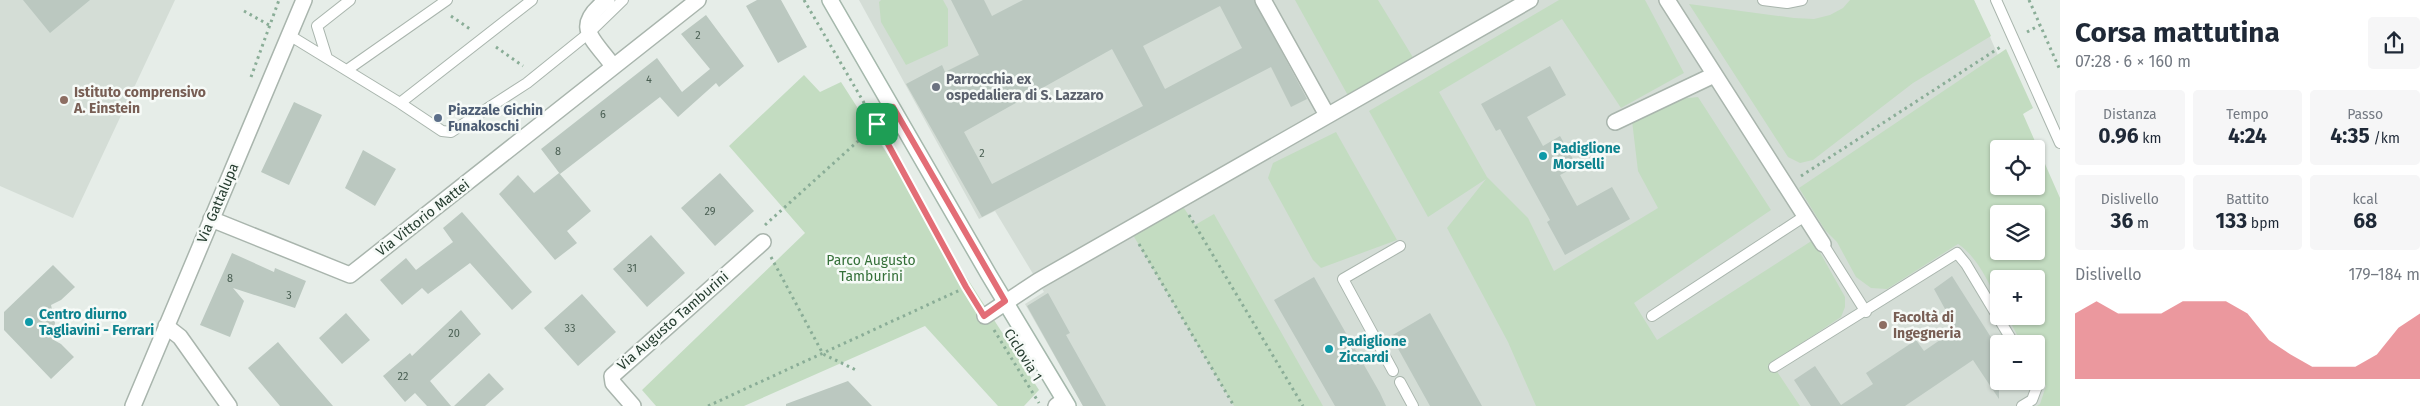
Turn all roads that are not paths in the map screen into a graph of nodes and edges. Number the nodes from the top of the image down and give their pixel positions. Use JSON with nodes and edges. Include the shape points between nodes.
{"nodes":[{"id":1,"x":304,"y":0,"type":"edge"},
{"id":2,"x":350,"y":0,"type":"edge"},
{"id":3,"x":447,"y":0,"type":"edge"},
{"id":4,"x":532,"y":0,"type":"edge"},
{"id":5,"x":623,"y":0,"type":"edge"},
{"id":6,"x":698,"y":0,"type":"edge"},
{"id":7,"x":830,"y":0,"type":"edge"},
{"id":8,"x":1263,"y":0,"type":"edge"},
{"id":9,"x":1530,"y":0,"type":"edge"},
{"id":10,"x":1667,"y":0,"type":"edge"},
{"id":11,"x":1763,"y":0,"type":"edge"},
{"id":12,"x":1802,"y":0,"type":"edge"},
{"id":13,"x":1996,"y":0,"type":"edge"},
{"id":14,"x":603,"y":4,"type":"edge"},
{"id":15,"x":589,"y":33,"type":"junction"},
{"id":16,"x":289,"y":35,"type":"junction"},
{"id":17,"x":327,"y":58,"type":"junction"},
{"id":18,"x":614,"y":66,"type":"junction"},
{"id":19,"x":347,"y":70,"type":"junction"},
{"id":20,"x":1714,"y":74,"type":"junction"},
{"id":21,"x":400,"y":103,"type":"junction"},
{"id":22,"x":1327,"y":115,"type":"junction"},
{"id":23,"x":1615,"y":122,"type":"dead end"},
{"id":24,"x":2060,"y":143,"type":"edge"},
{"id":25,"x":1805,"y":216,"type":"junction"},
{"id":26,"x":211,"y":219,"type":"junction"},
{"id":27,"x":763,"y":242,"type":"road end"},
{"id":28,"x":1823,"y":244,"type":"joint"},
{"id":29,"x":1400,"y":246,"type":"dead end"},
{"id":30,"x":1005,"y":301,"type":"junction"},
{"id":31,"x":1866,"y":312,"type":"junction"},
{"id":32,"x":984,"y":316,"type":"road end"},
{"id":33,"x":1652,"y":316,"type":"dead end"},
{"id":34,"x":166,"y":326,"type":"junction"},
{"id":35,"x":2009,"y":335,"type":"edge"},
{"id":36,"x":1774,"y":367,"type":"dead end"},
{"id":37,"x":1393,"y":371,"type":"dead end"},
{"id":38,"x":1400,"y":382,"type":"dead end"},
{"id":39,"x":2036,"y":390,"type":"edge"},
{"id":40,"x":1063,"y":404,"type":"edge"},
{"id":41,"x":133,"y":406,"type":"edge"},
{"id":42,"x":229,"y":406,"type":"edge"},
{"id":43,"x":633,"y":406,"type":"edge"},
{"id":44,"x":1413,"y":406,"type":"edge"},
{"id":45,"x":2022,"y":406,"type":"edge"}],
"edges":[{"from":1,"to":16,"type":"street","name":"Via Gattalupa"},
{"from":2,"to":17,"type":"lane","via":[[317,26]]},
{"from":3,"to":19,"type":"lane"},
{"from":4,"to":21,"type":"lane"},
{"from":5,"to":14,"type":"lane"},
{"from":6,"to":18,"type":"street","name":"Via Vittorio Mattei"},
{"from":7,"to":30,"type":"street"},
{"from":8,"to":22,"type":"street"},
{"from":9,"to":22,"type":"street"},
{"from":10,"to":20,"type":"street"},
{"from":11,"to":12,"type":"lane","via":[[1787,3]]},
{"from":13,"to":24,"type":"lane"},
{"from":14,"to":15,"type":"street","via":[[588,19]]},
{"from":15,"to":18,"type":"street"},
{"from":15,"to":21,"type":"lane","via":[[528,83],[451,132],[442,132]]},
{"from":16,"to":17,"type":"lane"},
{"from":16,"to":26,"type":"street","name":"Via Gattalupa"},
{"from":17,"to":19,"type":"lane"},
{"from":18,"to":26,"type":"street","name":"Via Vittorio Mattei","via":[[350,275]]},
{"from":19,"to":21,"type":"lane"},
{"from":20,"to":23,"type":"street"},
{"from":20,"to":25,"type":"street"},
{"from":22,"to":30,"type":"street"},
{"from":25,"to":28,"type":"street"},
{"from":25,"to":33,"type":"lane"},
{"from":26,"to":34,"type":"street","name":"Via Gattalupa"},
{"from":27,"to":43,"type":"street","name":"Via Augusto Tamburini","via":[[612,376],[613,383]]},
{"from":28,"to":31,"type":"lane"},
{"from":29,"to":37,"type":"lane","via":[[1343,279]]},
{"from":30,"to":32,"type":"street"},
{"from":30,"to":40,"type":"street"},
{"from":31,"to":35,"type":"lane","via":[[1957,254]]},
{"from":31,"to":36,"type":"lane"},
{"from":34,"to":41,"type":"street","name":"Via Gattalupa"},
{"from":34,"to":42,"type":"street","via":[[180,337]]},
{"from":38,"to":44,"type":"lane"},
{"from":39,"to":45,"type":"lane","via":[[2032,400]]}]}
